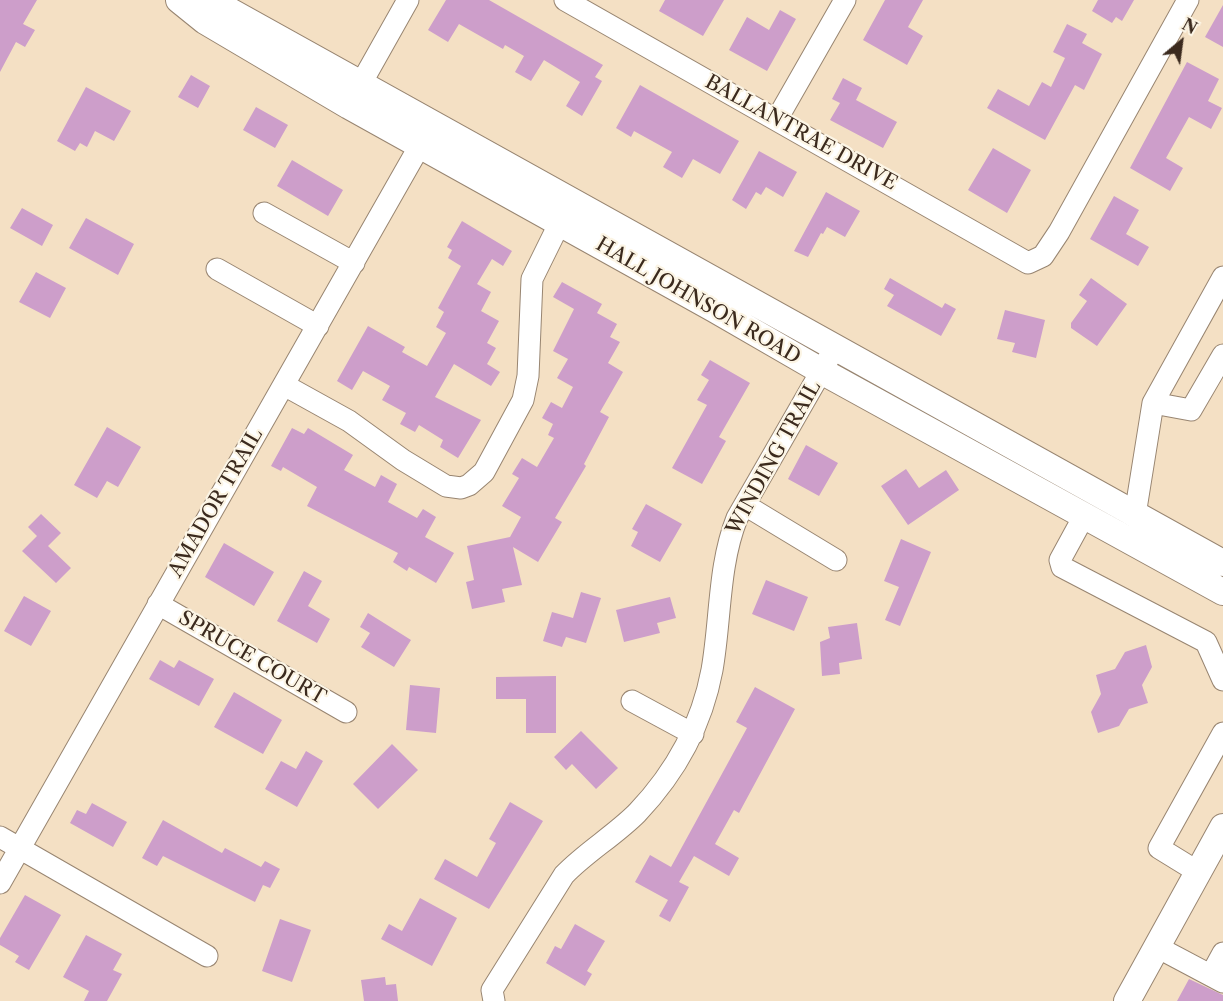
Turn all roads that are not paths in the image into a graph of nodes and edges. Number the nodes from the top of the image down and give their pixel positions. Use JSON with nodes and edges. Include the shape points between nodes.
{"nodes":[{"id":1,"x":179,"y":0,"type":"edge"},
{"id":2,"x":210,"y":0,"type":"edge"},
{"id":3,"x":408,"y":0,"type":"edge"},
{"id":4,"x":565,"y":0,"type":"edge"},
{"id":5,"x":845,"y":0,"type":"edge"},
{"id":6,"x":1188,"y":0,"type":"edge"},
{"id":7,"x":355,"y":95,"type":"junction"},
{"id":8,"x":777,"y":119,"type":"junction"},
{"id":9,"x":426,"y":135,"type":"junction"},
{"id":10,"x":565,"y":212,"type":"junction"},
{"id":11,"x":264,"y":213,"type":"dead end"},
{"id":12,"x":354,"y":263,"type":"junction"},
{"id":13,"x":217,"y":269,"type":"dead end"},
{"id":14,"x":1223,"y":277,"type":"edge"},
{"id":15,"x":318,"y":326,"type":"junction"},
{"id":16,"x":834,"y":349,"type":"junction"},
{"id":17,"x":1223,"y":355,"type":"edge"},
{"id":18,"x":823,"y":372,"type":"junction"},
{"id":19,"x":284,"y":385,"type":"junction"},
{"id":20,"x":1153,"y":403,"type":"junction"},
{"id":21,"x":745,"y":505,"type":"junction"},
{"id":22,"x":1135,"y":514,"type":"junction"},
{"id":23,"x":1084,"y":516,"type":"junction"},
{"id":24,"x":1123,"y":537,"type":"junction"},
{"id":25,"x":836,"y":560,"type":"dead end"},
{"id":26,"x":1223,"y":563,"type":"edge"},
{"id":27,"x":1223,"y":592,"type":"edge"},
{"id":28,"x":158,"y":604,"type":"junction"},
{"id":29,"x":1223,"y":680,"type":"edge"},
{"id":30,"x":632,"y":701,"type":"dead end"},
{"id":31,"x":346,"y":712,"type":"dead end"},
{"id":32,"x":693,"y":734,"type":"junction"},
{"id":33,"x":1223,"y":734,"type":"edge"},
{"id":34,"x":1223,"y":827,"type":"edge"},
{"id":35,"x":0,"y":837,"type":"edge"},
{"id":36,"x":19,"y":848,"type":"junction"},
{"id":37,"x":1198,"y":872,"type":"junction"},
{"id":38,"x":0,"y":883,"type":"edge"},
{"id":39,"x":1157,"y":947,"type":"junction"},
{"id":40,"x":1223,"y":953,"type":"edge"},
{"id":41,"x":207,"y":956,"type":"dead end"},
{"id":42,"x":1217,"y":978,"type":"edge"},
{"id":43,"x":493,"y":999,"type":"edge"},
{"id":44,"x":1127,"y":1001,"type":"edge"}],
"edges":[{"from":1,"to":7,"type":"main road","name":"HALL JOHNSON ROAD","via":[[205,21]]},
{"from":2,"to":7,"type":"main road","name":"HALL JOHNSON ROAD"},
{"from":3,"to":7,"type":"street"},
{"from":4,"to":8,"type":"street","name":"BALLANTRAE DRIVE"},
{"from":5,"to":8,"type":"street"},
{"from":6,"to":8,"type":"street","name":"BALLANTRAE DRIVE","via":[[1059,232],[1037,261],[1028,263],[1015,257]]},
{"from":7,"to":9,"type":"main road","name":"HALL JOHNSON ROAD"},
{"from":9,"to":10,"type":"main road","name":"HALL JOHNSON ROAD"},
{"from":9,"to":12,"type":"street","name":"AMADOR TRAIL"},
{"from":10,"to":16,"type":"main road","name":"HALL JOHNSON ROAD"},
{"from":10,"to":18,"type":"main road","name":"HALL JOHNSON ROAD"},
{"from":10,"to":19,"type":"street","via":[[532,279],[528,376],[523,400],[484,472],[469,485],[446,486],[349,421]]},
{"from":11,"to":12,"type":"street"},
{"from":12,"to":15,"type":"street","name":"AMADOR TRAIL"},
{"from":13,"to":15,"type":"street"},
{"from":14,"to":20,"type":"street"},
{"from":15,"to":19,"type":"street","name":"AMADOR TRAIL"},
{"from":16,"to":18,"type":"street","name":"WINDING TRAIL"},
{"from":16,"to":22,"type":"main road","name":"HALL JOHNSON ROAD"},
{"from":17,"to":20,"type":"street","via":[[1191,410]]},
{"from":18,"to":21,"type":"street","name":"WINDING TRAIL"},
{"from":18,"to":23,"type":"main road","name":"HALL JOHNSON ROAD"},
{"from":19,"to":28,"type":"street","name":"AMADOR TRAIL"},
{"from":20,"to":22,"type":"street"},
{"from":21,"to":25,"type":"street"},
{"from":21,"to":32,"type":"street","name":"WINDING TRAIL","via":[[727,542],[712,668],[706,700]]},
{"from":22,"to":24,"type":"main road"},
{"from":22,"to":26,"type":"main road","name":"HALL JOHNSON ROAD"},
{"from":23,"to":24,"type":"main road","name":"HALL JOHNSON ROAD"},
{"from":23,"to":29,"type":"street","via":[[1060,560],[1062,567],[1206,642]]},
{"from":24,"to":27,"type":"main road","name":"HALL JOHNSON ROAD"},
{"from":28,"to":31,"type":"street","name":"SPRUCE COURT"},
{"from":28,"to":36,"type":"street","name":"AMADOR TRAIL"},
{"from":30,"to":32,"type":"street"},
{"from":32,"to":43,"type":"street","name":"WINDING TRAIL","via":[[668,775],[636,814],[564,875],[492,990]]},
{"from":33,"to":37,"type":"street","via":[[1159,848]]},
{"from":34,"to":37,"type":"main road"},
{"from":35,"to":36,"type":"street"},
{"from":36,"to":38,"type":"street","name":"AMADOR TRAIL"},
{"from":36,"to":41,"type":"street"},
{"from":37,"to":39,"type":"main road"},
{"from":39,"to":42,"type":"street"},
{"from":39,"to":44,"type":"main road"},
{"from":40,"to":42,"type":"street"}]}
